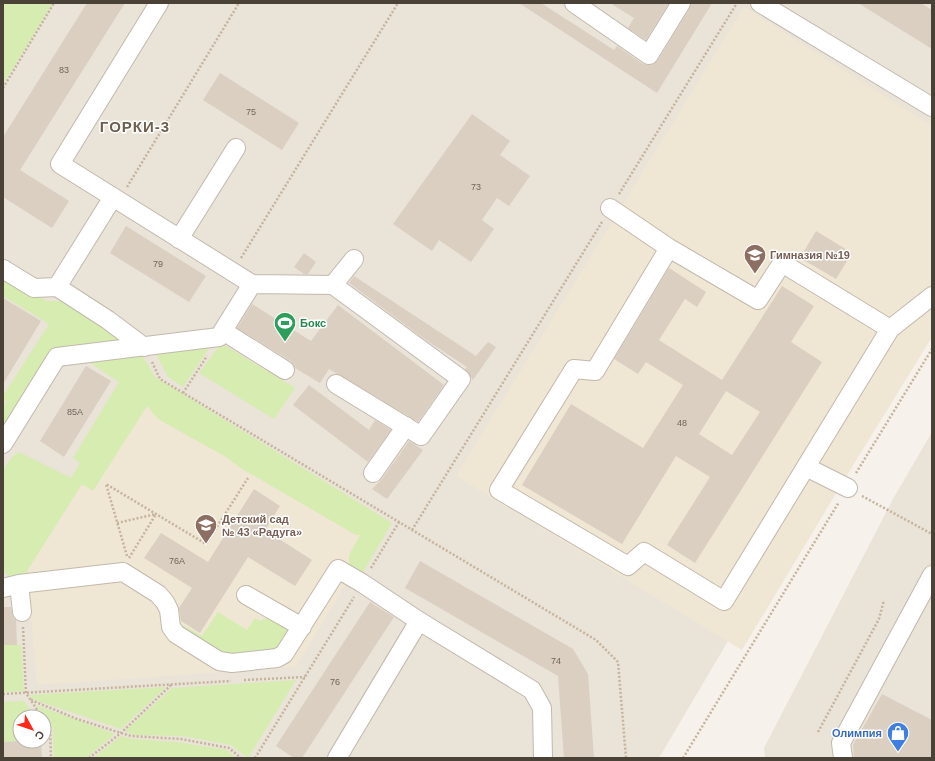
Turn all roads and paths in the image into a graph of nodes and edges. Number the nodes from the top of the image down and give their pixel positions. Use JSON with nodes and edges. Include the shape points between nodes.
{"nodes":[{"id":1,"x":54,"y":3,"type":"edge"},
{"id":2,"x":159,"y":3,"type":"edge"},
{"id":3,"x":239,"y":3,"type":"edge"},
{"id":4,"x":398,"y":3,"type":"edge"},
{"id":5,"x":574,"y":3,"type":"edge"},
{"id":6,"x":681,"y":3,"type":"edge"},
{"id":7,"x":737,"y":3,"type":"edge"},
{"id":8,"x":760,"y":3,"type":"edge"},
{"id":9,"x":3,"y":88,"type":"edge"},
{"id":10,"x":932,"y":107,"type":"edge"},
{"id":11,"x":236,"y":148,"type":"dead end"},
{"id":12,"x":116,"y":199,"type":"junction"},
{"id":13,"x":610,"y":208,"type":"junction"},
{"id":14,"x":179,"y":238,"type":"junction"},
{"id":15,"x":669,"y":248,"type":"junction"},
{"id":16,"x":354,"y":259,"type":"dead end"},
{"id":17,"x":3,"y":269,"type":"edge"},
{"id":18,"x":232,"y":272,"type":"junction"},
{"id":19,"x":252,"y":284,"type":"junction"},
{"id":20,"x":334,"y":285,"type":"junction"},
{"id":21,"x":57,"y":288,"type":"junction"},
{"id":22,"x":932,"y":296,"type":"edge"},
{"id":23,"x":890,"y":329,"type":"junction"},
{"id":24,"x":221,"y":334,"type":"junction"},
{"id":25,"x":144,"y":347,"type":"junction"},
{"id":26,"x":932,"y":349,"type":"edge"},
{"id":27,"x":285,"y":370,"type":"dead end"},
{"id":28,"x":336,"y":384,"type":"dead end"},
{"id":29,"x":183,"y":392,"type":"junction"},
{"id":30,"x":406,"y":426,"type":"junction"},
{"id":31,"x":3,"y":444,"type":"edge"},
{"id":32,"x":806,"y":467,"type":"junction"},
{"id":33,"x":373,"y":473,"type":"dead end"},
{"id":34,"x":248,"y":478,"type":"dead end"},
{"id":35,"x":848,"y":488,"type":"junction"},
{"id":36,"x":156,"y":514,"type":"junction"},
{"id":37,"x":399,"y":522,"type":"junction"},
{"id":38,"x":117,"y":523,"type":"junction"},
{"id":39,"x":412,"y":530,"type":"junction"},
{"id":40,"x":932,"y":534,"type":"edge"},
{"id":41,"x":932,"y":575,"type":"edge"},
{"id":42,"x":362,"y":583,"type":"junction"},
{"id":43,"x":11,"y":586,"type":"edge"},
{"id":44,"x":246,"y":595,"type":"dead end"},
{"id":45,"x":884,"y":600,"type":"dead end"},
{"id":46,"x":22,"y":612,"type":"joint"},
{"id":47,"x":419,"y":621,"type":"junction"},
{"id":48,"x":302,"y":627,"type":"junction"},
{"id":49,"x":305,"y":677,"type":"junction"},
{"id":50,"x":242,"y":680,"type":"dead end"},
{"id":51,"x":234,"y":681,"type":"dead end"},
{"id":52,"x":171,"y":685,"type":"junction"},
{"id":53,"x":26,"y":693,"type":"junction"},
{"id":54,"x":3,"y":694,"type":"edge"},
{"id":55,"x":31,"y":700,"type":"junction"},
{"id":56,"x":37,"y":709,"type":"edge"},
{"id":57,"x":818,"y":732,"type":"dead end"},
{"id":58,"x":121,"y":733,"type":"junction"},
{"id":59,"x":89,"y":758,"type":"edge"},
{"id":60,"x":241,"y":758,"type":"edge"},
{"id":61,"x":254,"y":758,"type":"edge"},
{"id":62,"x":337,"y":758,"type":"edge"},
{"id":63,"x":544,"y":758,"type":"edge"},
{"id":64,"x":626,"y":758,"type":"edge"},
{"id":65,"x":683,"y":758,"type":"edge"},
{"id":66,"x":843,"y":758,"type":"edge"}],
"edges":[{"from":1,"to":9,"type":"path"},
{"from":2,"to":12,"type":"lane","via":[[60,164]]},
{"from":3,"to":12,"type":"path"},
{"from":4,"to":18,"type":"path"},
{"from":5,"to":6,"type":"lane","via":[[649,54]]},
{"from":7,"to":13,"type":"path"},
{"from":8,"to":10,"type":"lane"},
{"from":11,"to":14,"type":"lane"},
{"from":12,"to":14,"type":"lane"},
{"from":12,"to":21,"type":"lane"},
{"from":13,"to":15,"type":"lane"},
{"from":13,"to":39,"type":"path"},
{"from":14,"to":18,"type":"lane"},
{"from":15,"to":23,"type":"lane","via":[[758,300],[782,263]]},
{"from":15,"to":32,"type":"lane","via":[[595,371],[574,369],[498,490],[628,566],[644,552],[724,601]]},
{"from":16,"to":20,"type":"lane"},
{"from":17,"to":21,"type":"lane","via":[[34,288]]},
{"from":18,"to":19,"type":"lane"},
{"from":19,"to":20,"type":"lane"},
{"from":19,"to":24,"type":"lane"},
{"from":20,"to":30,"type":"lane","via":[[461,379],[421,436]]},
{"from":21,"to":25,"type":"lane","via":[[108,320]]},
{"from":22,"to":23,"type":"lane"},
{"from":23,"to":32,"type":"lane"},
{"from":24,"to":25,"type":"lane"},
{"from":24,"to":27,"type":"lane"},
{"from":24,"to":29,"type":"path"},
{"from":25,"to":29,"type":"path","via":[[160,379]]},
{"from":25,"to":31,"type":"lane","via":[[57,357]]},
{"from":26,"to":35,"type":"path"},
{"from":28,"to":30,"type":"lane"},
{"from":29,"to":37,"type":"path"},
{"from":30,"to":33,"type":"lane"},
{"from":32,"to":35,"type":"lane"},
{"from":34,"to":36,"type":"path","via":[[206,544]]},
{"from":35,"to":40,"type":"path"},
{"from":35,"to":65,"type":"path"},
{"from":36,"to":38,"type":"path"},
{"from":36,"to":38,"type":"path","via":[[128,560]]},
{"from":36,"to":38,"type":"path","via":[[106,484]]},
{"from":37,"to":39,"type":"path"},
{"from":37,"to":42,"type":"path"},
{"from":39,"to":64,"type":"path","via":[[596,640],[618,662]]},
{"from":41,"to":66,"type":"lane","via":[[841,743]]},
{"from":42,"to":47,"type":"lane"},
{"from":42,"to":48,"type":"lane","via":[[338,569]]},
{"from":42,"to":49,"type":"path"},
{"from":43,"to":46,"type":"lane"},
{"from":43,"to":48,"type":"lane","via":[[123,572],[166,602],[171,627],[176,634],[219,661],[232,663],[277,658],[284,654]]},
{"from":44,"to":48,"type":"lane"},
{"from":45,"to":57,"type":"path","via":[[879,619]]},
{"from":46,"to":53,"type":"path"},
{"from":47,"to":62,"type":"lane"},
{"from":47,"to":63,"type":"lane","via":[[532,690],[542,708]]},
{"from":49,"to":50,"type":"path"},
{"from":49,"to":61,"type":"path"},
{"from":51,"to":52,"type":"path"},
{"from":52,"to":53,"type":"path"},
{"from":52,"to":58,"type":"path"},
{"from":53,"to":54,"type":"path"},
{"from":53,"to":55,"type":"path"},
{"from":55,"to":56,"type":"path"},
{"from":55,"to":58,"type":"path","via":[[77,719]]},
{"from":58,"to":59,"type":"path"},
{"from":58,"to":60,"type":"path","via":[[181,739],[228,748]]}]}
